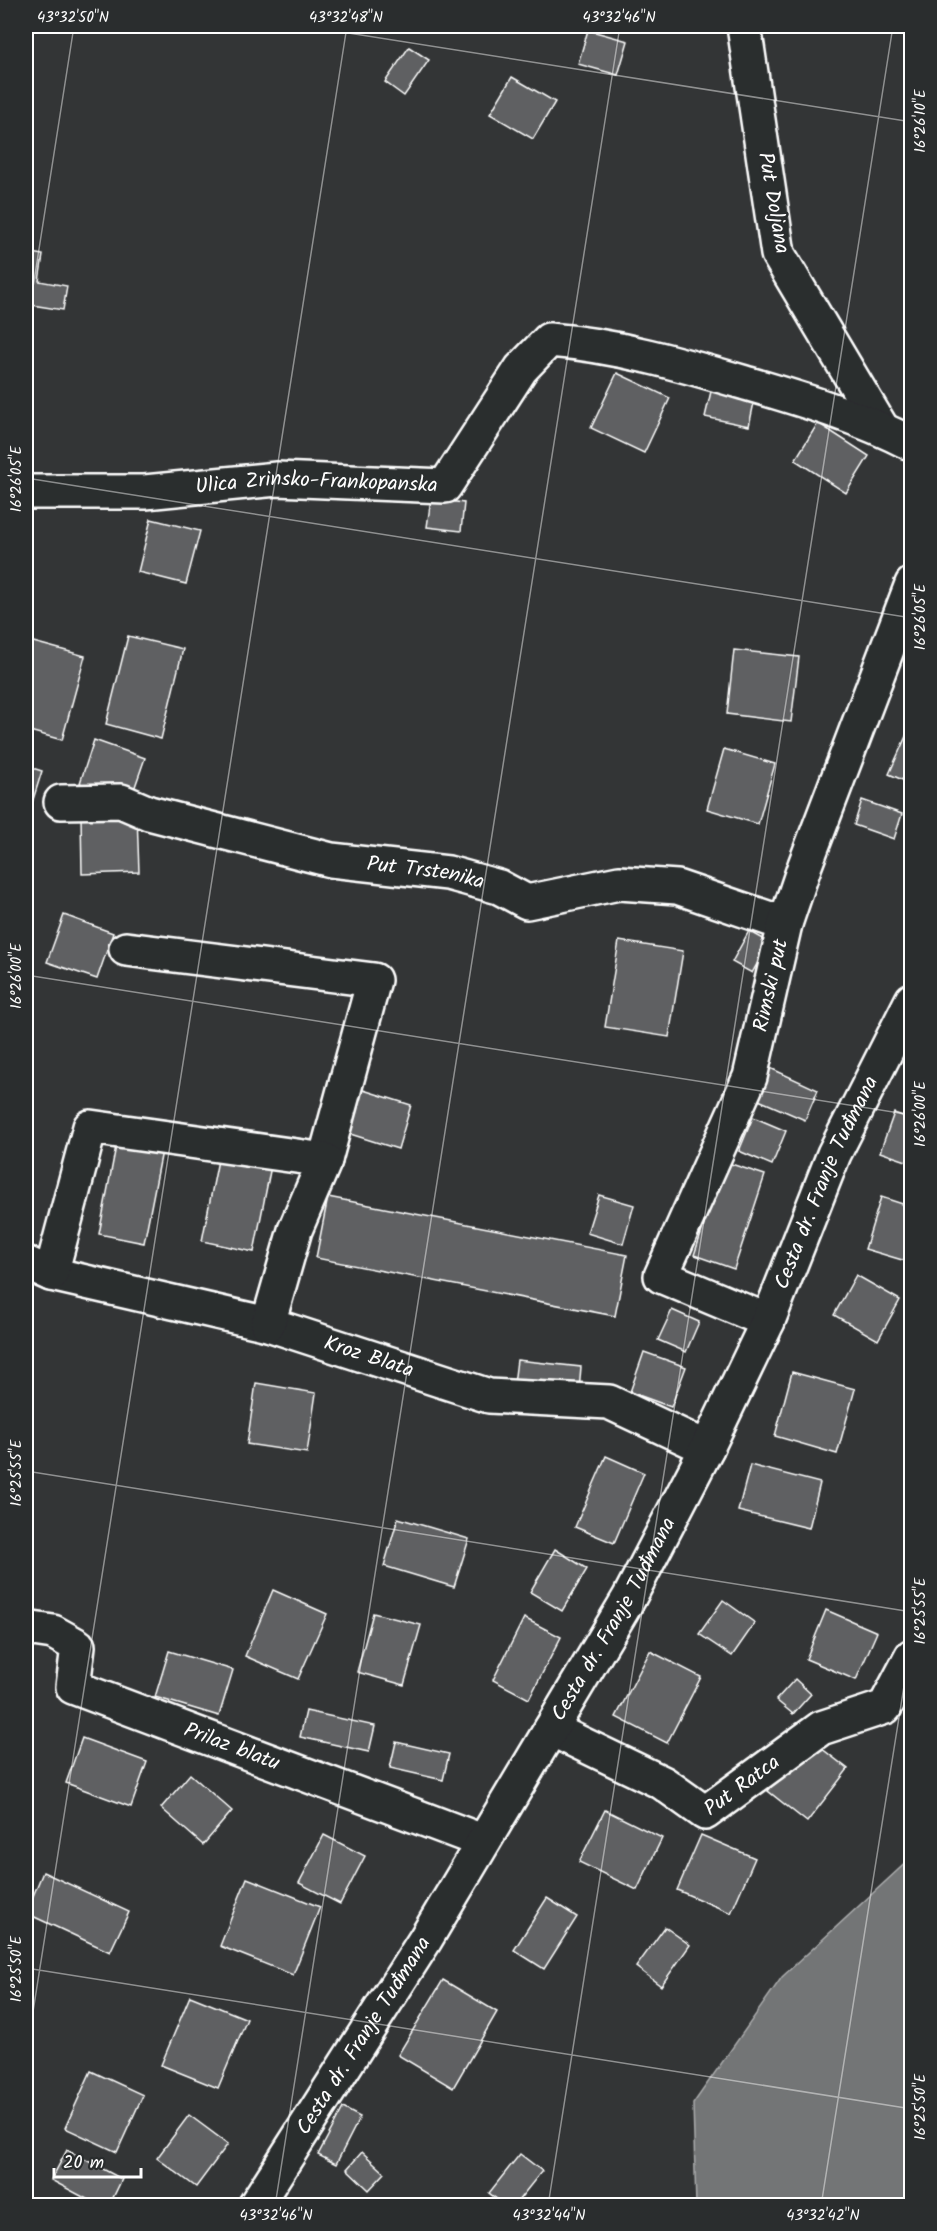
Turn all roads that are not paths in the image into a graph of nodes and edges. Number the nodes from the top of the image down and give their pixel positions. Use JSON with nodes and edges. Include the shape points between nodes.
{"nodes":[{"id":1,"x":744,"y":26,"type":"edge"},
{"id":2,"x":881,"y":427,"type":"junction"},
{"id":3,"x":912,"y":444,"type":"edge"},
{"id":4,"x":26,"y":492,"type":"edge"},
{"id":5,"x":912,"y":584,"type":"edge"},
{"id":6,"x":61,"y":802,"type":"dead end"},
{"id":7,"x":785,"y":924,"type":"junction"},
{"id":8,"x":126,"y":949,"type":"dead end"},
{"id":9,"x":912,"y":1000,"type":"edge"},
{"id":10,"x":325,"y":1160,"type":"junction"},
{"id":11,"x":38,"y":1269,"type":"edge"},
{"id":12,"x":768,"y":1321,"type":"junction"},
{"id":13,"x":268,"y":1324,"type":"junction"},
{"id":14,"x":707,"y":1448,"type":"junction"},
{"id":15,"x":26,"y":1628,"type":"edge"},
{"id":16,"x":912,"y":1656,"type":"edge"},
{"id":17,"x":551,"y":1729,"type":"junction"},
{"id":18,"x":482,"y":1841,"type":"junction"},
{"id":19,"x":255,"y":2205,"type":"edge"}],
"edges":[{"from":1,"to":2,"type":"street","name":"Put Doljana","via":[[778,254]]},
{"from":2,"to":3,"type":"street","name":"Ulica Zrinsko-Frankopanska"},
{"from":2,"to":4,"type":"street","name":"Ulica Zrinsko-Frankopanska","via":[[687,365],[577,342],[549,340],[521,369],[445,486],[277,479],[145,492]]},
{"from":5,"to":7,"type":"street","name":"Rimski put"},
{"from":6,"to":7,"type":"street","name":"Put Trstenika","via":[[122,801],[148,813],[331,860],[448,873],[499,886],[527,902],[619,883],[677,887]]},
{"from":7,"to":12,"type":"street","name":"Rimski put","via":[[750,1077],[661,1276]]},
{"from":8,"to":10,"type":"street","via":[[374,980]]},
{"from":9,"to":12,"type":"street","name":"Cesta dr. Franje Tuđmana","via":[[834,1154]]},
{"from":10,"to":11,"type":"street","via":[[90,1127]]},
{"from":10,"to":13,"type":"street","via":[[295,1230]]},
{"from":11,"to":13,"type":"street","name":"Kroz Blata"},
{"from":12,"to":14,"type":"street","name":"Cesta dr. Franje Tuđmana"},
{"from":13,"to":14,"type":"street","name":"Kroz Blata","via":[[489,1396],[609,1402]]},
{"from":14,"to":17,"type":"street","name":"Cesta dr. Franje Tuđmana","via":[[629,1598]]},
{"from":15,"to":18,"type":"street","name":"Prilaz blatu","via":[[53,1632],[78,1646],[73,1687]]},
{"from":16,"to":17,"type":"street","name":"Put Ratca","via":[[885,1707],[821,1728],[705,1813],[663,1783]]},
{"from":17,"to":18,"type":"street","name":"Cesta dr. Franje Tuđmana"},
{"from":18,"to":19,"type":"street","name":"Cesta dr. Franje Tuđmana","via":[[425,1940]]}]}
